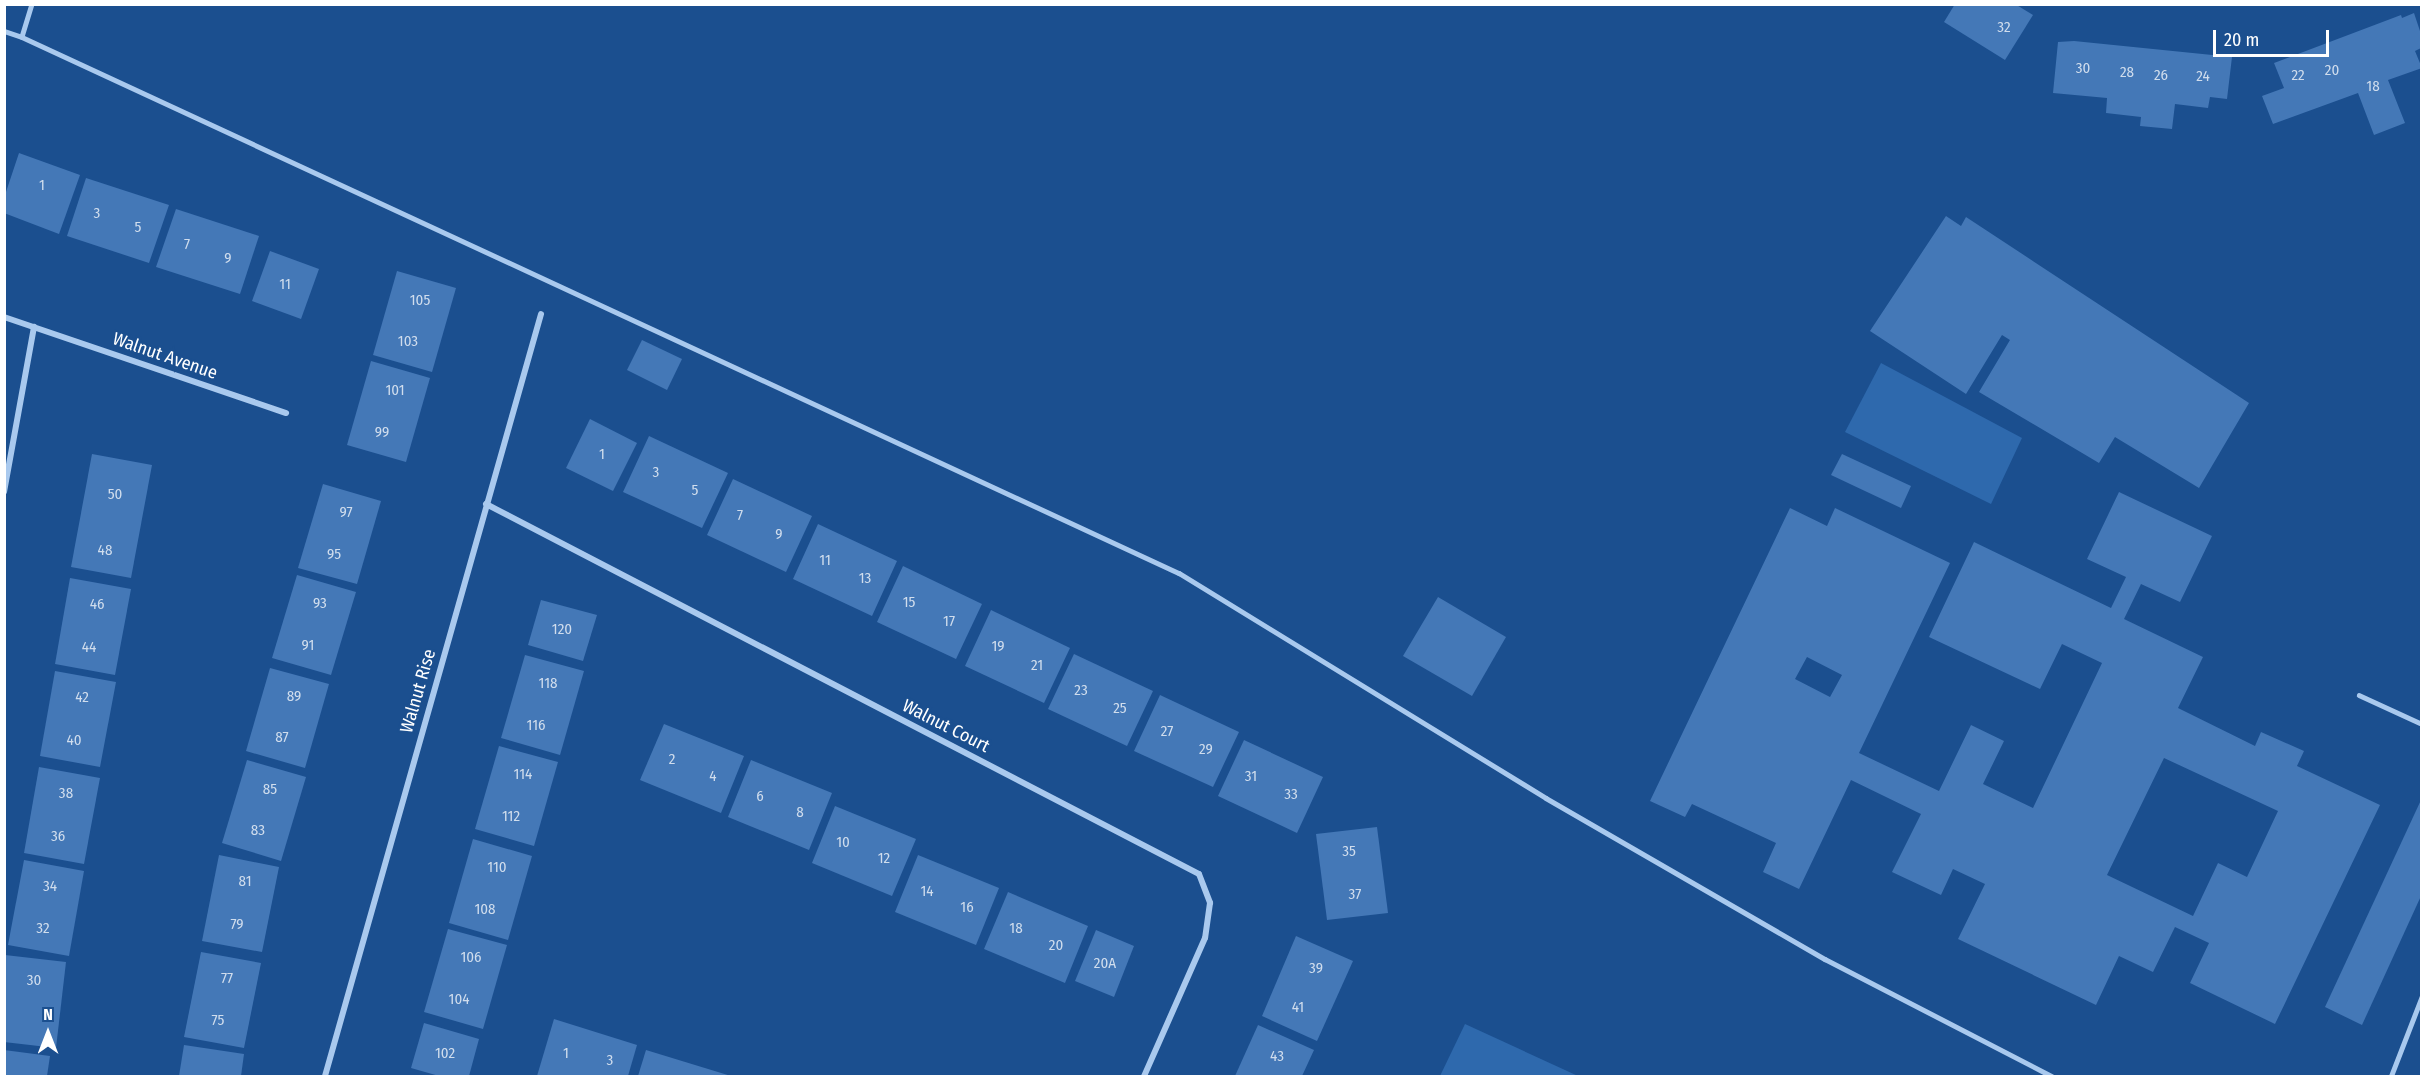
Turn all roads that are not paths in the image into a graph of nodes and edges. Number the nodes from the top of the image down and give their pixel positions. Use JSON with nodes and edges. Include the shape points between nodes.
{"nodes":[{"id":1,"x":32,"y":4,"type":"edge"},
{"id":2,"x":4,"y":31,"type":"edge"},
{"id":3,"x":22,"y":37,"type":"junction"},
{"id":4,"x":541,"y":314,"type":"dead end"},
{"id":5,"x":4,"y":317,"type":"edge"},
{"id":6,"x":33,"y":327,"type":"junction"},
{"id":7,"x":286,"y":413,"type":"dead end"},
{"id":8,"x":4,"y":492,"type":"edge"},
{"id":9,"x":486,"y":504,"type":"junction"},
{"id":10,"x":2359,"y":695,"type":"dead end"},
{"id":11,"x":2421,"y":724,"type":"edge"},
{"id":12,"x":2421,"y":996,"type":"edge"},
{"id":13,"x":325,"y":1077,"type":"edge"},
{"id":14,"x":1144,"y":1077,"type":"edge"},
{"id":15,"x":2052,"y":1077,"type":"edge"},
{"id":16,"x":2391,"y":1077,"type":"edge"}],
"edges":[{"from":1,"to":3,"type":"lane"},
{"from":2,"to":3,"type":"lane"},
{"from":3,"to":15,"type":"lane","via":[[1179,573],[1546,798],[1825,960]]},
{"from":4,"to":9,"type":"street","name":"Walnut Rise"},
{"from":5,"to":6,"type":"street","name":"Walnut Avenue"},
{"from":6,"to":7,"type":"street","name":"Walnut Avenue"},
{"from":6,"to":8,"type":"street"},
{"from":9,"to":13,"type":"street","name":"Walnut Rise"},
{"from":9,"to":14,"type":"street","name":"Walnut Court","via":[[1199,874],[1210,903],[1205,938]]},
{"from":10,"to":11,"type":"lane"},
{"from":12,"to":16,"type":"lane"}]}
